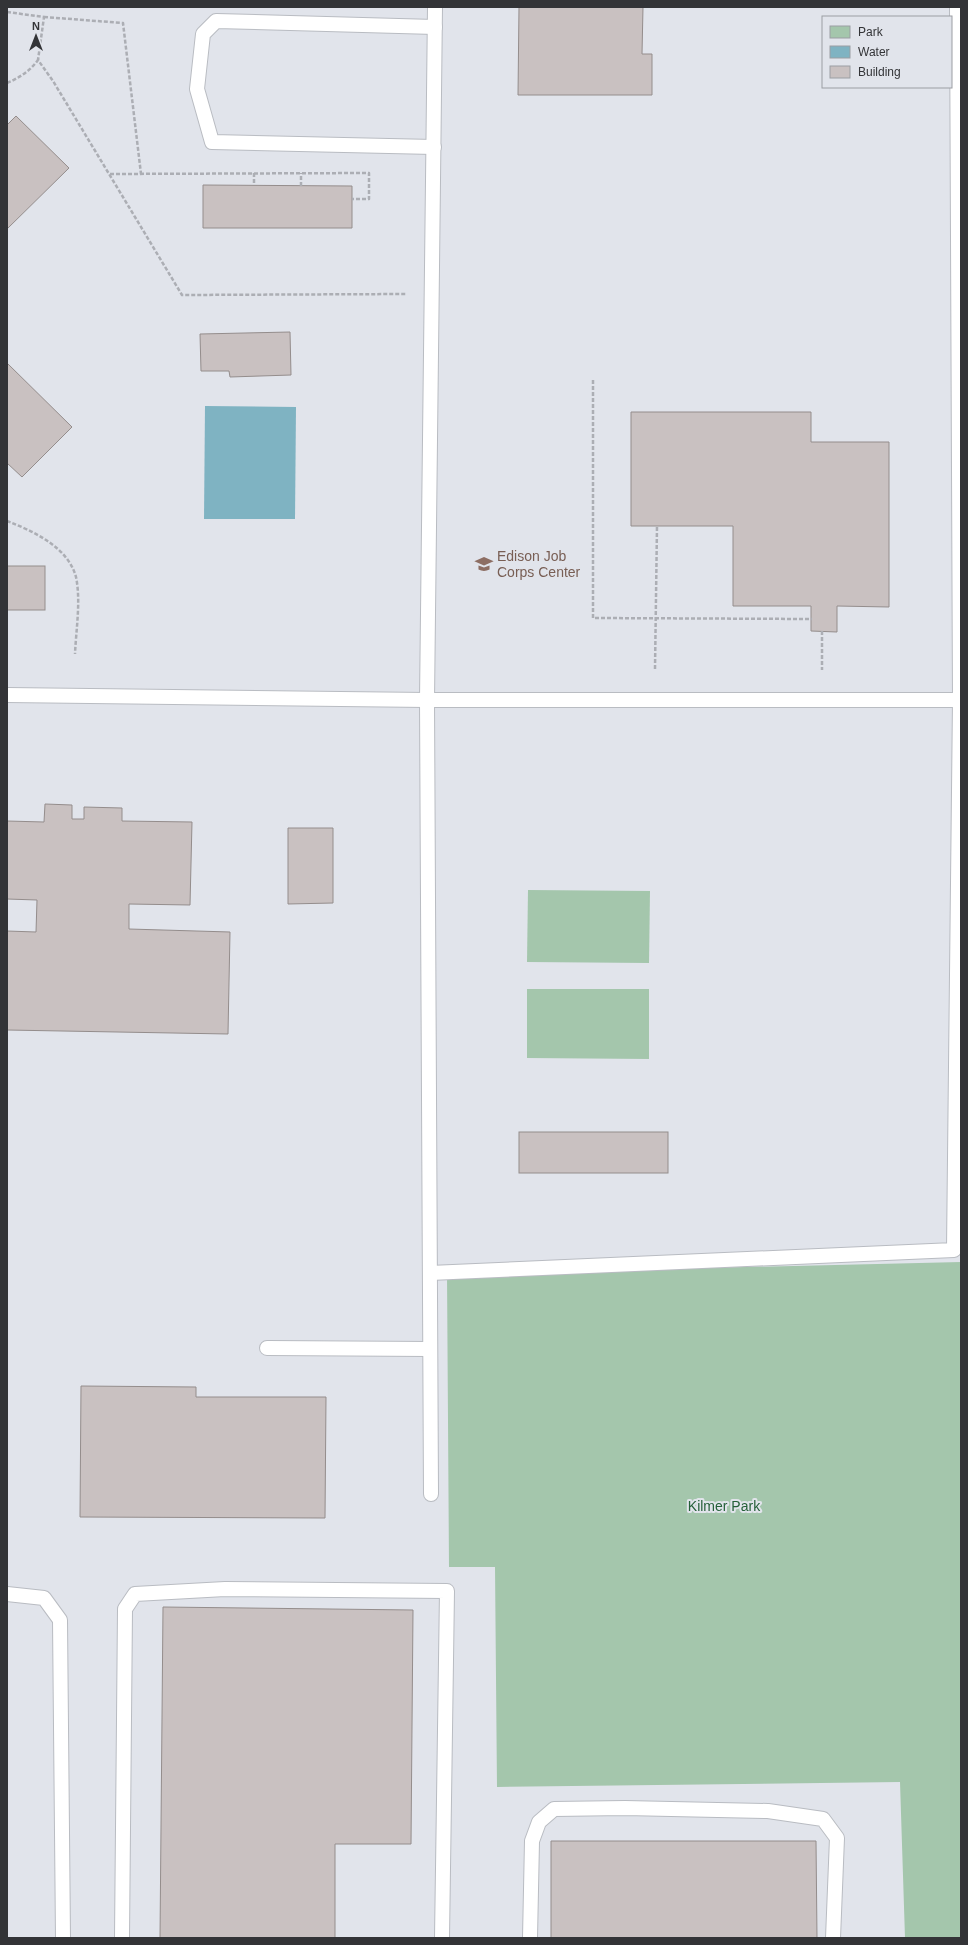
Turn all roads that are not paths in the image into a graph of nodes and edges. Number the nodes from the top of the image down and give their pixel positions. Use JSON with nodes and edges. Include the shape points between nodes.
{"nodes":[{"id":1,"x":435,"y":7,"type":"edge"},
{"id":2,"x":958,"y":7,"type":"edge"},
{"id":3,"x":435,"y":26,"type":"junction"},
{"id":4,"x":434,"y":147,"type":"junction"},
{"id":5,"x":7,"y":695,"type":"edge"},
{"id":6,"x":427,"y":700,"type":"junction"},
{"id":7,"x":960,"y":700,"type":"edge"},
{"id":8,"x":430,"y":1273,"type":"junction"},
{"id":9,"x":267,"y":1348,"type":"dead end"},
{"id":10,"x":430,"y":1349,"type":"junction"},
{"id":11,"x":431,"y":1494,"type":"dead end"},
{"id":12,"x":7,"y":1594,"type":"edge"},
{"id":13,"x":62,"y":1938,"type":"edge"},
{"id":14,"x":122,"y":1938,"type":"edge"},
{"id":15,"x":442,"y":1938,"type":"edge"},
{"id":16,"x":530,"y":1938,"type":"edge"},
{"id":17,"x":833,"y":1938,"type":"edge"}],
"edges":[{"from":1,"to":3,"type":"lane"},
{"from":2,"to":7,"type":"lane"},
{"from":3,"to":4,"type":"lane"},
{"from":3,"to":4,"type":"lane","via":[[216,21],[203,34],[197,89],[212,142]]},
{"from":4,"to":6,"type":"lane"},
{"from":5,"to":6,"type":"lane"},
{"from":6,"to":7,"type":"lane"},
{"from":6,"to":8,"type":"lane"},
{"from":7,"to":8,"type":"lane","via":[[954,1250]]},
{"from":8,"to":10,"type":"lane"},
{"from":9,"to":10,"type":"lane"},
{"from":10,"to":11,"type":"lane"},
{"from":12,"to":13,"type":"lane","via":[[44,1598],[60,1620]]},
{"from":14,"to":15,"type":"lane","via":[[124,1608],[135,1594],[233,1589],[447,1591]]},
{"from":16,"to":17,"type":"lane","via":[[532,1841],[539,1822],[554,1809],[625,1808],[768,1811],[823,1819],[837,1838]]}]}
